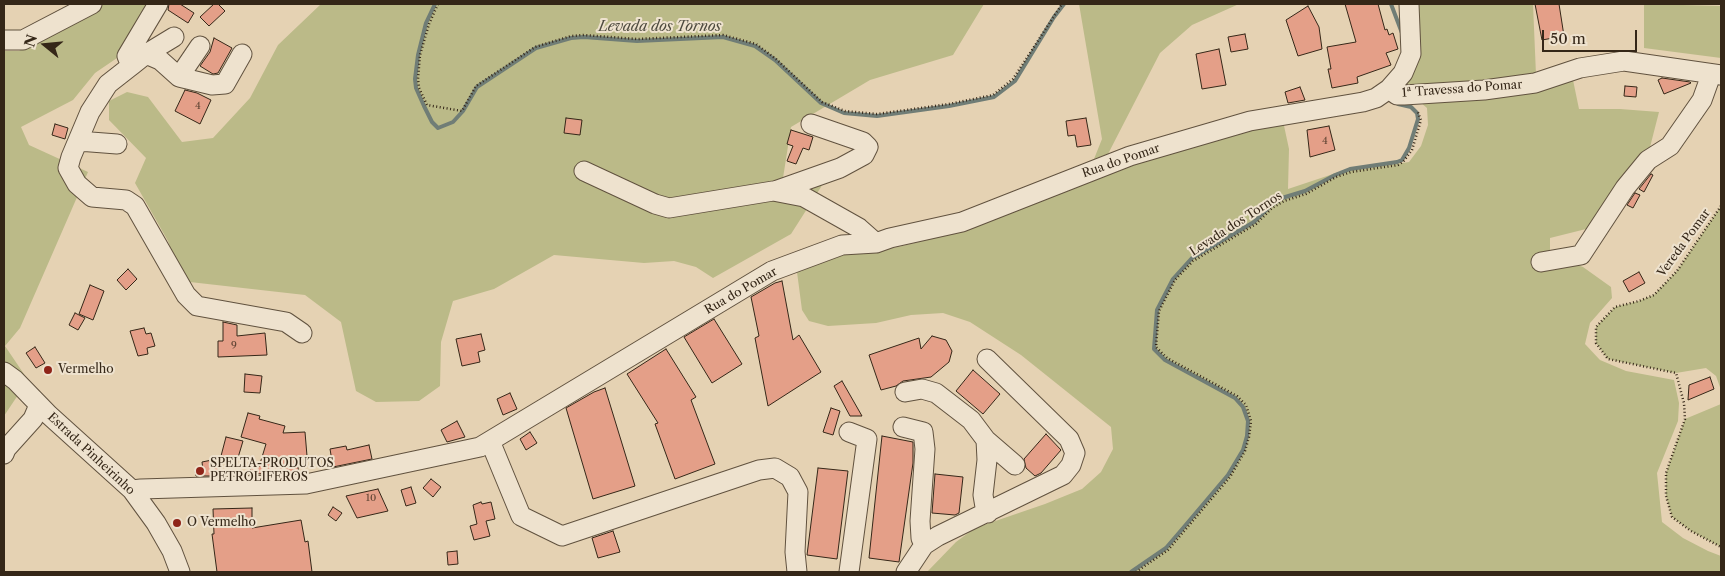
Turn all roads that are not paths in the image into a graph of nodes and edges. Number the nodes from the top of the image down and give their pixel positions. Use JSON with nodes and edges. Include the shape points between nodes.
{"nodes":[{"id":1,"x":92,"y":4,"type":"edge"},
{"id":2,"x":158,"y":4,"type":"edge"},
{"id":3,"x":1409,"y":4,"type":"edge"},
{"id":4,"x":174,"y":37,"type":"dead end"},
{"id":5,"x":4,"y":40,"type":"edge"},
{"id":6,"x":200,"y":46,"type":"dead end"},
{"id":7,"x":242,"y":54,"type":"dead end"},
{"id":8,"x":138,"y":60,"type":"junction"},
{"id":9,"x":1716,"y":75,"type":"edge"},
{"id":10,"x":179,"y":77,"type":"junction"},
{"id":11,"x":1389,"y":89,"type":"junction"},
{"id":12,"x":811,"y":124,"type":"dead end"},
{"id":13,"x":78,"y":141,"type":"junction"},
{"id":14,"x":117,"y":144,"type":"dead end"},
{"id":15,"x":584,"y":171,"type":"dead end"},
{"id":16,"x":773,"y":191,"type":"junction"},
{"id":17,"x":876,"y":243,"type":"junction"},
{"id":18,"x":1542,"y":262,"type":"dead end"},
{"id":19,"x":302,"y":333,"type":"dead end"},
{"id":20,"x":987,"y":359,"type":"dead end"},
{"id":21,"x":4,"y":372,"type":"edge"},
{"id":22,"x":905,"y":392,"type":"dead end"},
{"id":23,"x":39,"y":405,"type":"junction"},
{"id":24,"x":903,"y":427,"type":"dead end"},
{"id":25,"x":850,"y":432,"type":"dead end"},
{"id":26,"x":986,"y":440,"type":"junction"},
{"id":27,"x":490,"y":441,"type":"junction"},
{"id":28,"x":4,"y":454,"type":"edge"},
{"id":29,"x":1015,"y":465,"type":"dead end"},
{"id":30,"x":132,"y":490,"type":"junction"},
{"id":31,"x":988,"y":513,"type":"junction"},
{"id":32,"x":924,"y":545,"type":"junction"},
{"id":33,"x":180,"y":572,"type":"edge"},
{"id":34,"x":797,"y":572,"type":"edge"},
{"id":35,"x":849,"y":572,"type":"edge"},
{"id":36,"x":906,"y":572,"type":"edge"}],
"edges":[{"from":1,"to":5,"type":"street","via":[[23,40]]},
{"from":2,"to":8,"type":"street","via":[[127,56]]},
{"from":3,"to":11,"type":"street","name":"Rua do Pomar","via":[[1411,54],[1403,73]]},
{"from":4,"to":8,"type":"street"},
{"from":6,"to":10,"type":"street"},
{"from":7,"to":10,"type":"street","via":[[225,84],[212,85]]},
{"from":8,"to":10,"type":"street","via":[[160,60]]},
{"from":8,"to":13,"type":"street","via":[[108,84],[90,112]]},
{"from":9,"to":11,"type":"street","name":"1ª Travessa do Pomar","via":[[1624,61],[1580,68],[1535,83],[1484,90],[1404,95]]},
{"from":9,"to":18,"type":"street","name":"1ª Travessa do Pomar","via":[[1670,146],[1648,160],[1625,188],[1581,255]]},
{"from":11,"to":17,"type":"street","name":"Rua do Pomar","via":[[1363,102],[1250,121],[1130,156],[962,222]]},
{"from":12,"to":16,"type":"street","via":[[863,142],[868,147],[864,155],[840,168]]},
{"from":13,"to":14,"type":"street"},
{"from":13,"to":19,"type":"street","via":[[68,168],[77,184],[92,197],[126,200],[135,206],[186,295],[197,306],[286,322]]},
{"from":15,"to":16,"type":"street","via":[[669,208]]},
{"from":16,"to":17,"type":"street","via":[[804,197],[859,228]]},
{"from":17,"to":27,"type":"street","name":"Rua do Pomar","via":[[842,245],[772,271]]},
{"from":20,"to":31,"type":"street","via":[[1069,439],[1075,453],[1072,465],[1062,475]]},
{"from":21,"to":23,"type":"street","name":"Estrada Pinheirinho"},
{"from":22,"to":26,"type":"street","via":[[922,389],[936,394],[971,420]]},
{"from":23,"to":28,"type":"street"},
{"from":23,"to":30,"type":"street","name":"Estrada Pinheirinho"},
{"from":24,"to":32,"type":"street","via":[[923,432],[920,538]]},
{"from":25,"to":35,"type":"street","via":[[866,439]]},
{"from":26,"to":29,"type":"street"},
{"from":26,"to":31,"type":"street","via":[[982,495]]},
{"from":27,"to":30,"type":"street","name":"Rua do Pomar","via":[[480,447],[306,484]]},
{"from":27,"to":34,"type":"street","via":[[522,516],[562,536],[759,470],[774,468],[790,477],[798,492]]},
{"from":30,"to":33,"type":"street","name":"Estrada Pinheirinho","via":[[156,523]]},
{"from":31,"to":32,"type":"street"},
{"from":32,"to":36,"type":"street"}]}
